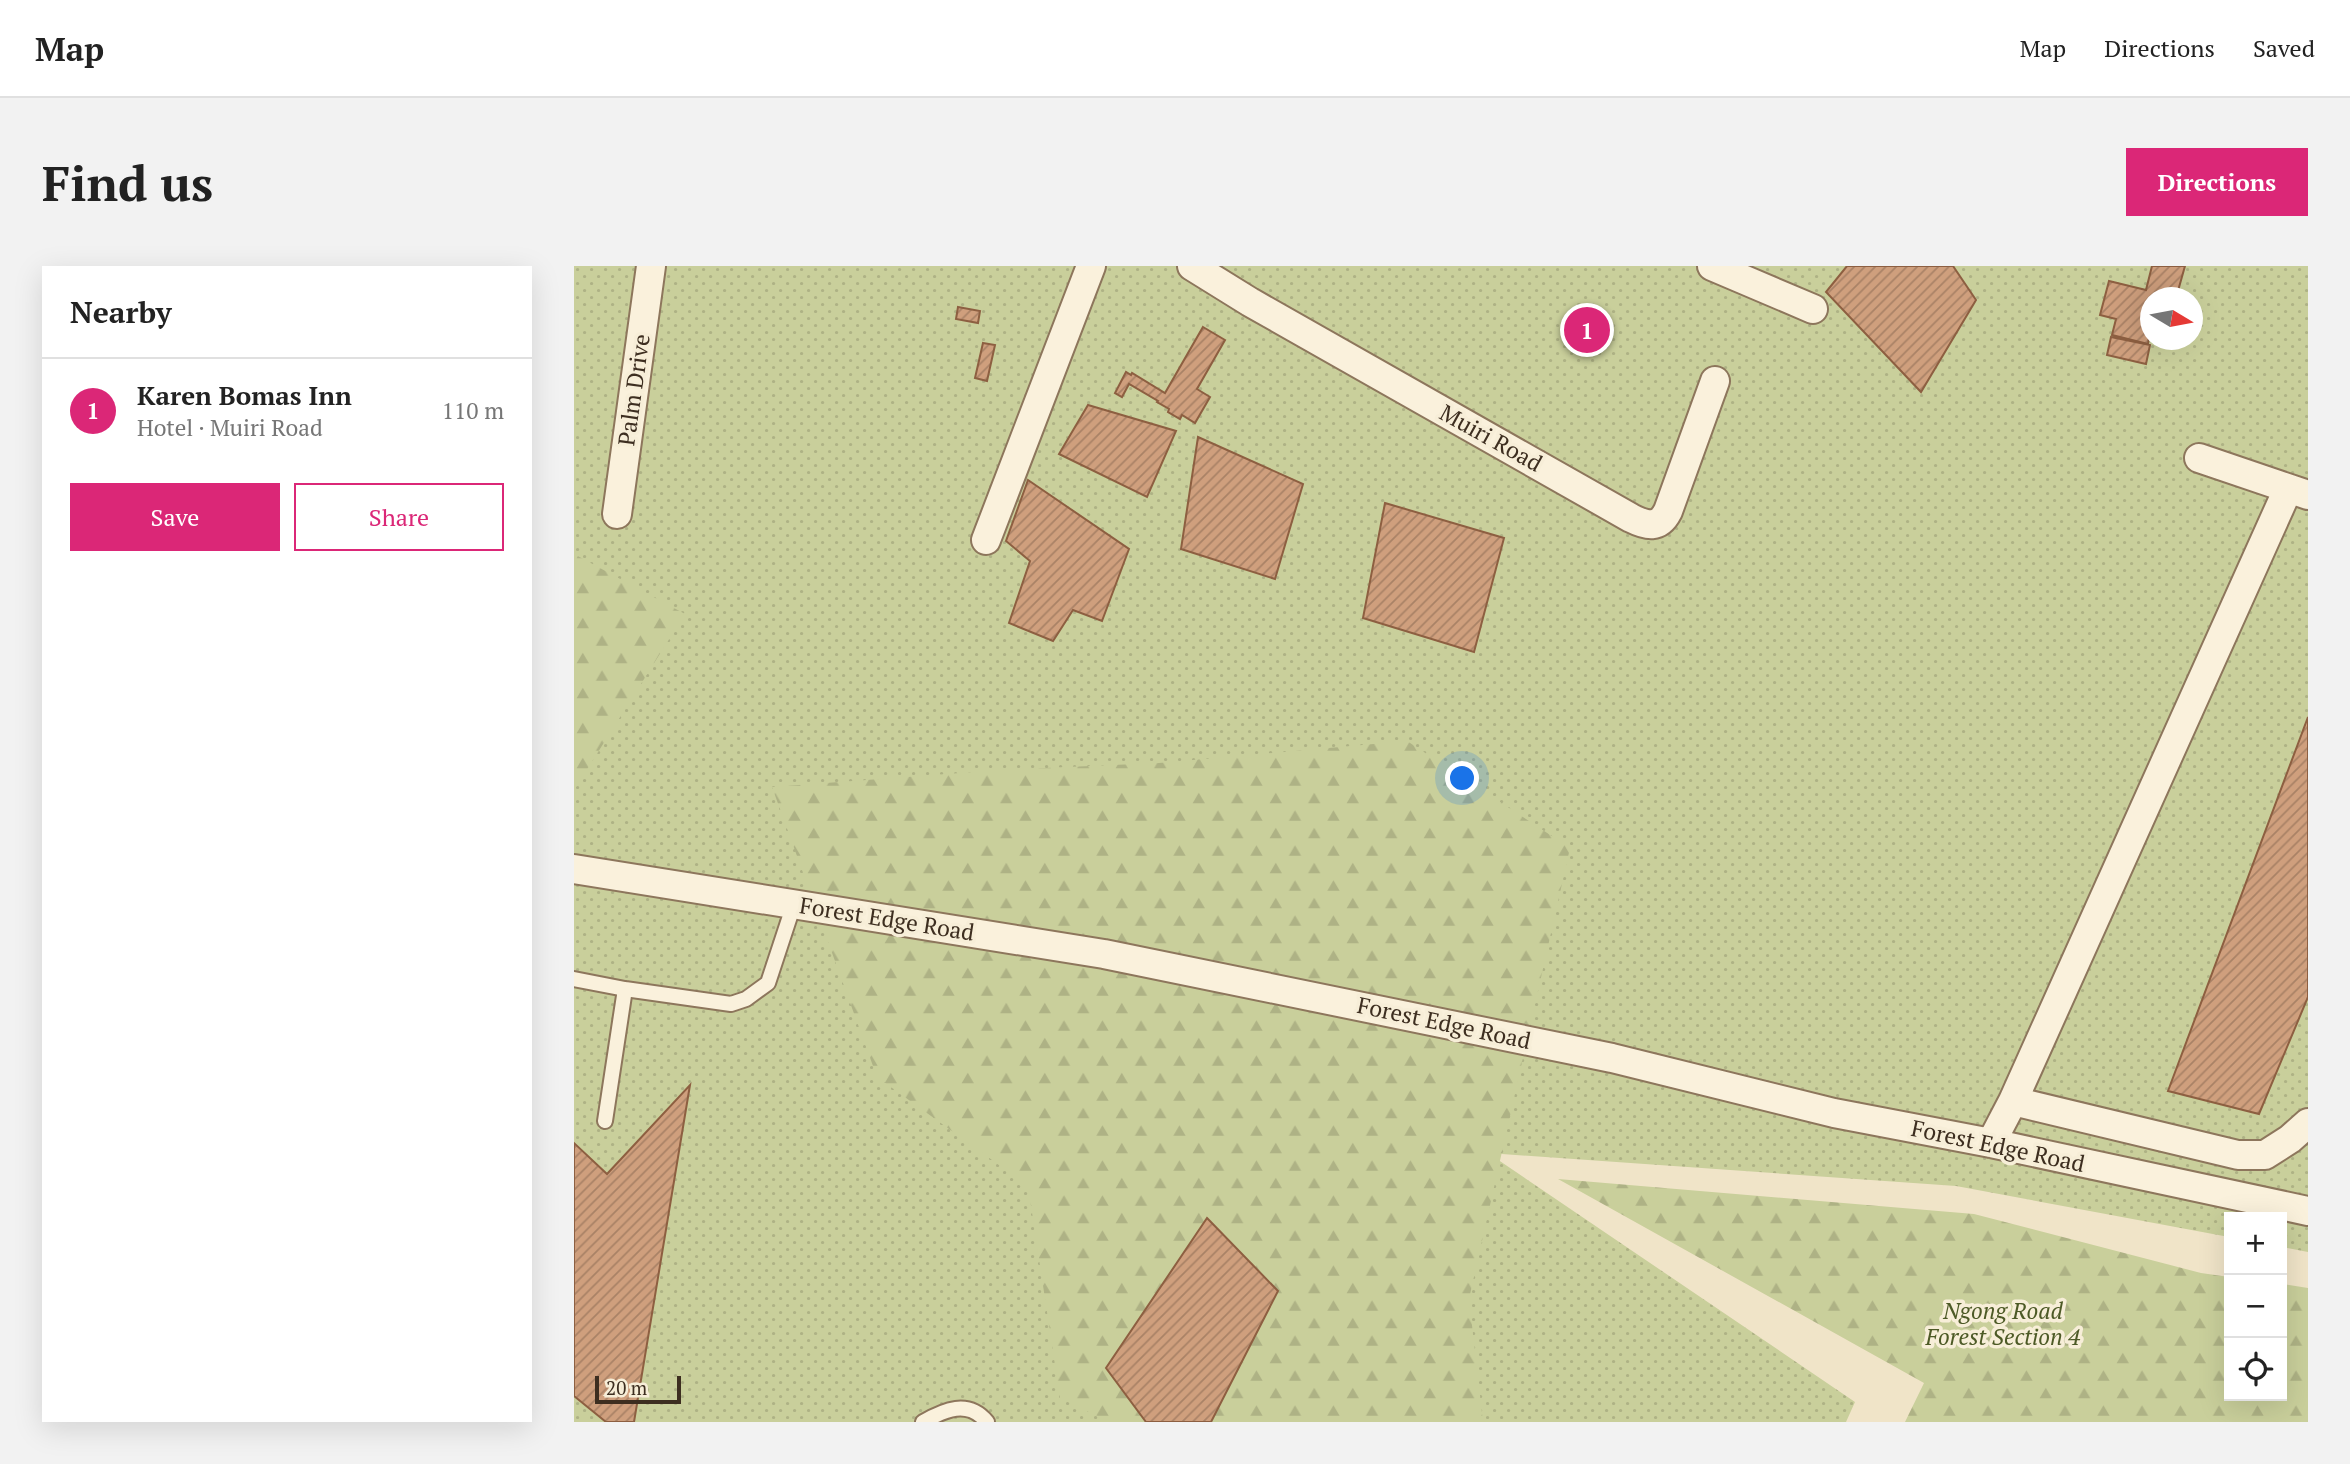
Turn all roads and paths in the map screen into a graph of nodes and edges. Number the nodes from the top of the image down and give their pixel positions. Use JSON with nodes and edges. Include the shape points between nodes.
{"nodes":[{"id":1,"x":651,"y":266,"type":"edge"},
{"id":2,"x":1091,"y":266,"type":"edge"},
{"id":3,"x":1192,"y":266,"type":"edge"},
{"id":4,"x":1712,"y":266,"type":"edge"},
{"id":5,"x":1813,"y":309,"type":"dead end"},
{"id":6,"x":1714,"y":381,"type":"dead end"},
{"id":7,"x":2199,"y":458,"type":"dead end"},
{"id":8,"x":2298,"y":492,"type":"edge"},
{"id":9,"x":617,"y":514,"type":"dead end"},
{"id":10,"x":986,"y":540,"type":"dead end"},
{"id":11,"x":574,"y":869,"type":"edge"},
{"id":12,"x":794,"y":904,"type":"junction"},
{"id":13,"x":574,"y":979,"type":"edge"},
{"id":14,"x":625,"y":989,"type":"junction"},
{"id":15,"x":2013,"y":1101,"type":"junction"},
{"id":16,"x":605,"y":1121,"type":"dead end"},
{"id":17,"x":2308,"y":1122,"type":"edge"},
{"id":18,"x":1991,"y":1143,"type":"junction"},
{"id":19,"x":2308,"y":1211,"type":"edge"},
{"id":20,"x":923,"y":1422,"type":"edge"},
{"id":21,"x":987,"y":1422,"type":"edge"}],
"edges":[{"from":1,"to":9,"type":"street","name":"Palm Drive"},
{"from":2,"to":10,"type":"street"},
{"from":3,"to":6,"type":"street","name":"Muiri Road","via":[[1649,526],[1665,519]]},
{"from":4,"to":5,"type":"street"},
{"from":7,"to":8,"type":"street"},
{"from":8,"to":15,"type":"street"},
{"from":11,"to":12,"type":"street","name":"Forest Edge Road"},
{"from":12,"to":14,"type":"lane","via":[[768,983],[746,999],[731,1004]]},
{"from":12,"to":18,"type":"street","name":"Forest Edge Road","via":[[1118,957],[1612,1058],[1834,1113]]},
{"from":13,"to":14,"type":"lane"},
{"from":14,"to":16,"type":"lane"},
{"from":15,"to":17,"type":"street","via":[[2238,1154],[2265,1155]]},
{"from":15,"to":18,"type":"street"},
{"from":18,"to":19,"type":"street","name":"Forest Edge Road"},
{"from":20,"to":21,"type":"lane","via":[[957,1408],[977,1412]]}]}
